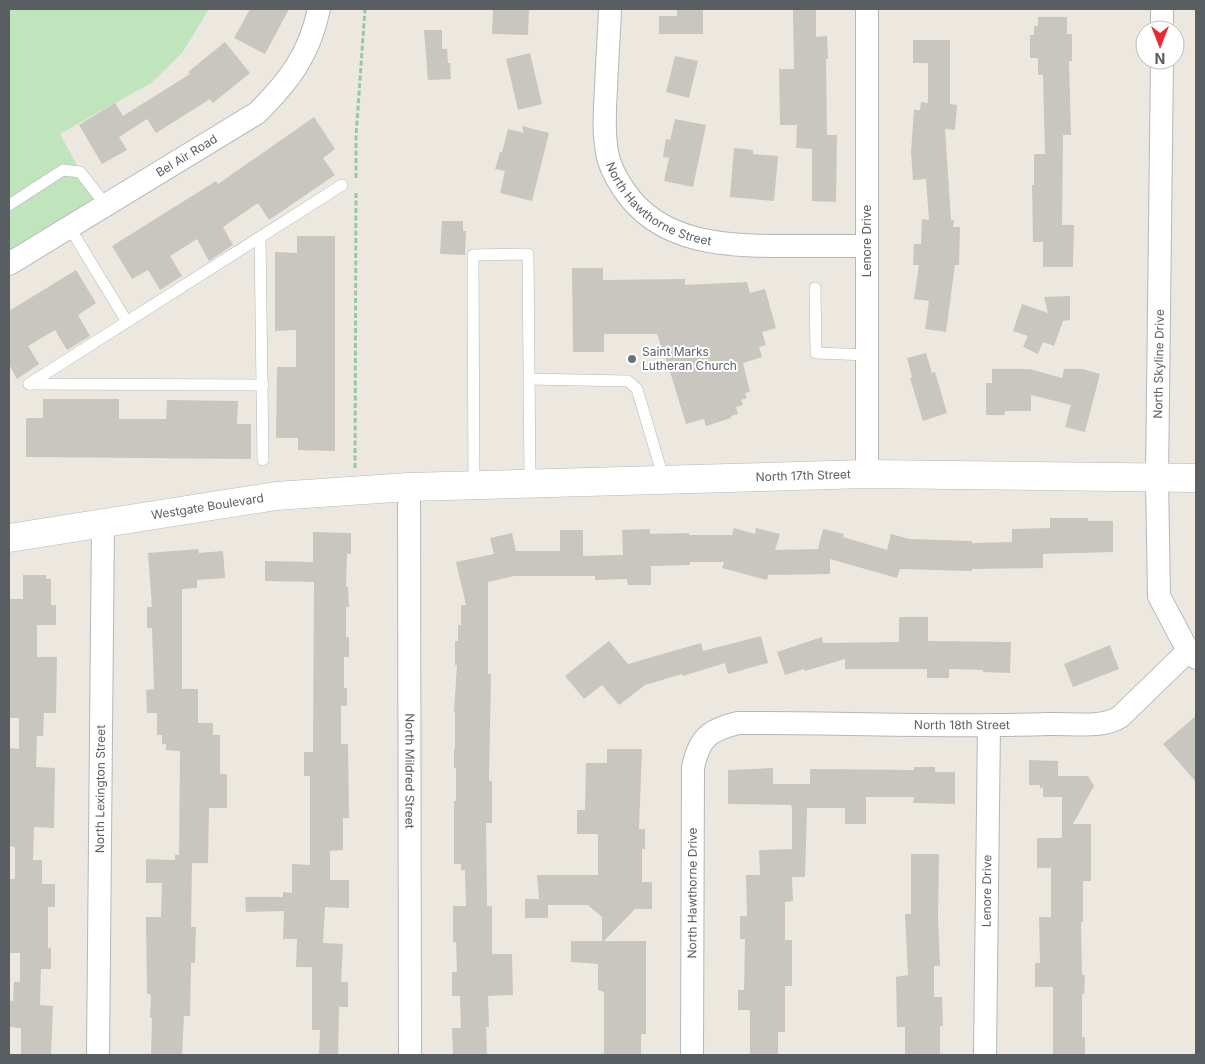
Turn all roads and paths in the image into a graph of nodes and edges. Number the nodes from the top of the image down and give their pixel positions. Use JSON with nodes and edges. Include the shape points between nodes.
{"nodes":[{"id":1,"x":319,"y":9,"type":"edge"},
{"id":2,"x":365,"y":9,"type":"edge"},
{"id":3,"x":610,"y":9,"type":"edge"},
{"id":4,"x":867,"y":9,"type":"edge"},
{"id":5,"x":1162,"y":70,"type":"edge"},
{"id":6,"x":342,"y":185,"type":"dead end"},
{"id":7,"x":9,"y":205,"type":"edge"},
{"id":8,"x":106,"y":206,"type":"junction"},
{"id":9,"x":70,"y":228,"type":"junction"},
{"id":10,"x":260,"y":237,"type":"junction"},
{"id":11,"x":867,"y":246,"type":"junction"},
{"id":12,"x":9,"y":264,"type":"edge"},
{"id":13,"x":815,"y":288,"type":"dead end"},
{"id":14,"x":127,"y":322,"type":"junction"},
{"id":15,"x":867,"y":355,"type":"junction"},
{"id":16,"x":529,"y":379,"type":"junction"},
{"id":17,"x":263,"y":385,"type":"junction"},
{"id":18,"x":264,"y":460,"type":"dead end"},
{"id":19,"x":867,"y":474,"type":"junction"},
{"id":20,"x":1158,"y":478,"type":"junction"},
{"id":21,"x":1196,"y":478,"type":"edge"},
{"id":22,"x":664,"y":480,"type":"junction"},
{"id":23,"x":530,"y":483,"type":"junction"},
{"id":24,"x":474,"y":485,"type":"junction"},
{"id":25,"x":409,"y":487,"type":"junction"},
{"id":26,"x":356,"y":491,"type":"junction"},
{"id":27,"x":103,"y":522,"type":"junction"},
{"id":28,"x":9,"y":538,"type":"edge"},
{"id":29,"x":1192,"y":654,"type":"edge"},
{"id":30,"x":989,"y":726,"type":"junction"},
{"id":31,"x":710,"y":735,"type":"joint"},
{"id":32,"x":98,"y":1055,"type":"edge"},
{"id":33,"x":410,"y":1055,"type":"edge"},
{"id":34,"x":692,"y":1055,"type":"edge"},
{"id":35,"x":985,"y":1055,"type":"edge"}],
"edges":[{"from":1,"to":8,"type":"street","name":"Bel Air Road","via":[[316,26],[299,65],[257,112]]},
{"from":2,"to":26,"type":"path","via":[[356,136]]},
{"from":3,"to":11,"type":"street","name":"North Hawthorne Street","via":[[605,107],[607,153],[619,183],[630,200],[646,215],[677,232],[713,243]]},
{"from":4,"to":11,"type":"street","name":"Lenore Drive"},
{"from":5,"to":20,"type":"street","name":"North Skyline Drive"},
{"from":6,"to":10,"type":"lane"},
{"from":7,"to":8,"type":"lane","via":[[63,170],[80,172]]},
{"from":8,"to":9,"type":"street","name":"Bel Air Road"},
{"from":9,"to":12,"type":"street","name":"Bel Air Road"},
{"from":9,"to":14,"type":"lane"},
{"from":10,"to":14,"type":"lane"},
{"from":10,"to":17,"type":"lane"},
{"from":11,"to":15,"type":"street","name":"Lenore Drive"},
{"from":13,"to":15,"type":"lane","via":[[816,353]]},
{"from":14,"to":17,"type":"lane","via":[[29,384]]},
{"from":15,"to":19,"type":"street","name":"Lenore Drive"},
{"from":16,"to":22,"type":"lane","via":[[628,381],[638,388]]},
{"from":16,"to":23,"type":"lane"},
{"from":16,"to":24,"type":"lane","via":[[528,254],[473,255]]},
{"from":17,"to":18,"type":"lane"},
{"from":19,"to":20,"type":"street","name":"North 17th Street"},
{"from":19,"to":22,"type":"street","name":"North 17th Street"},
{"from":20,"to":21,"type":"street","name":"North 17th Street"},
{"from":20,"to":29,"type":"street","name":"North Skyline Drive","via":[[1159,596]]},
{"from":22,"to":23,"type":"street","name":"North 17th Street"},
{"from":23,"to":24,"type":"street","name":"North 17th Street"},
{"from":24,"to":25,"type":"street","name":"North 17th Street"},
{"from":25,"to":26,"type":"street","name":"Westgate Boulevard"},
{"from":25,"to":33,"type":"street","name":"North Mildred Street"},
{"from":26,"to":27,"type":"street","name":"Westgate Boulevard","via":[[276,496]]},
{"from":27,"to":28,"type":"street","name":"Westgate Boulevard"},
{"from":27,"to":32,"type":"street","name":"North Lexington Street"},
{"from":29,"to":30,"type":"street","name":"North 18th Street","via":[[1112,722]]},
{"from":30,"to":31,"type":"street","name":"North 18th Street","via":[[738,723]]},
{"from":30,"to":35,"type":"street","name":"Lenore Drive"},
{"from":31,"to":34,"type":"street","name":"North Hawthorne Drive","via":[[697,750],[693,768]]}]}
